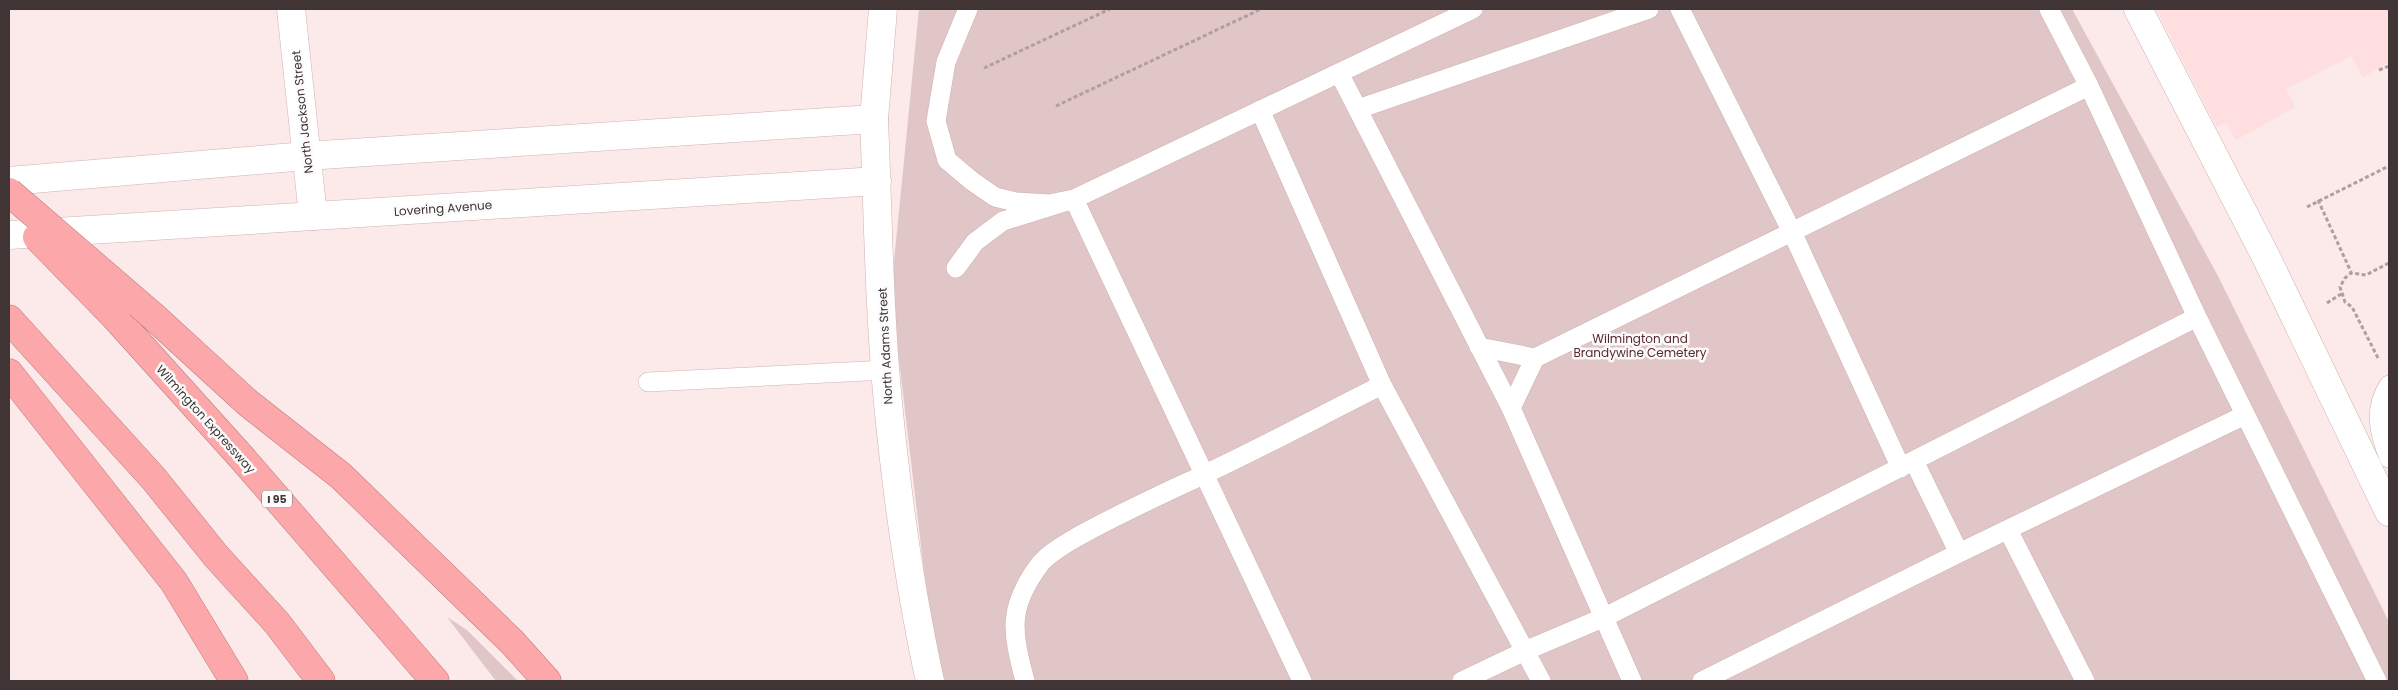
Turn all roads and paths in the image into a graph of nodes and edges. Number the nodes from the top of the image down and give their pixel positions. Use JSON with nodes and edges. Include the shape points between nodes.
{"nodes":[{"id":1,"x":291,"y":9,"type":"edge"},
{"id":2,"x":883,"y":9,"type":"edge"},
{"id":3,"x":968,"y":9,"type":"edge"},
{"id":4,"x":1110,"y":9,"type":"edge"},
{"id":5,"x":1261,"y":9,"type":"edge"},
{"id":6,"x":1474,"y":9,"type":"edge"},
{"id":7,"x":1649,"y":9,"type":"edge"},
{"id":8,"x":1680,"y":9,"type":"edge"},
{"id":9,"x":2050,"y":9,"type":"edge"},
{"id":10,"x":2138,"y":9,"type":"edge"},
{"id":11,"x":2389,"y":66,"type":"edge"},
{"id":12,"x":984,"y":68,"type":"dead end"},
{"id":13,"x":2380,"y":70,"type":"dead end"},
{"id":14,"x":1339,"y":73,"type":"junction"},
{"id":15,"x":2089,"y":86,"type":"junction"},
{"id":16,"x":1056,"y":106,"type":"dead end"},
{"id":17,"x":1358,"y":109,"type":"junction"},
{"id":18,"x":1260,"y":110,"type":"junction"},
{"id":19,"x":874,"y":119,"type":"junction"},
{"id":20,"x":306,"y":156,"type":"junction"},
{"id":21,"x":2389,"y":166,"type":"edge"},
{"id":22,"x":9,"y":181,"type":"edge"},
{"id":23,"x":877,"y":181,"type":"junction"},
{"id":24,"x":9,"y":192,"type":"edge"},
{"id":25,"x":1074,"y":199,"type":"junction"},
{"id":26,"x":2318,"y":200,"type":"junction"},
{"id":27,"x":2307,"y":207,"type":"dead end"},
{"id":28,"x":9,"y":208,"type":"edge"},
{"id":29,"x":312,"y":216,"type":"junction"},
{"id":30,"x":1792,"y":232,"type":"junction"},
{"id":31,"x":9,"y":234,"type":"edge"},
{"id":32,"x":2389,"y":263,"type":"edge"},
{"id":33,"x":956,"y":268,"type":"dead end"},
{"id":34,"x":2351,"y":273,"type":"junction"},
{"id":35,"x":2197,"y":317,"type":"junction"},
{"id":36,"x":14,"y":325,"type":"edge"},
{"id":37,"x":1479,"y":346,"type":"junction"},
{"id":38,"x":1535,"y":358,"type":"junction"},
{"id":39,"x":2381,"y":365,"type":"dead end"},
{"id":40,"x":886,"y":370,"type":"junction"},
{"id":41,"x":9,"y":373,"type":"edge"},
{"id":42,"x":648,"y":382,"type":"dead end"},
{"id":43,"x":1382,"y":384,"type":"junction"},
{"id":44,"x":2389,"y":385,"type":"edge"},
{"id":45,"x":1511,"y":408,"type":"junction"},
{"id":46,"x":2245,"y":415,"type":"junction"},
{"id":47,"x":2389,"y":458,"type":"edge"},
{"id":48,"x":1907,"y":464,"type":"junction"},
{"id":49,"x":1204,"y":475,"type":"junction"},
{"id":50,"x":2389,"y":512,"type":"edge"},
{"id":51,"x":2008,"y":530,"type":"junction"},
{"id":52,"x":1959,"y":553,"type":"junction"},
{"id":53,"x":1605,"y":617,"type":"junction"},
{"id":54,"x":1525,"y":651,"type":"junction"},
{"id":55,"x":234,"y":681,"type":"edge"},
{"id":56,"x":321,"y":681,"type":"edge"},
{"id":57,"x":435,"y":681,"type":"edge"},
{"id":58,"x":547,"y":681,"type":"edge"},
{"id":59,"x":930,"y":681,"type":"edge"},
{"id":60,"x":1025,"y":681,"type":"edge"},
{"id":61,"x":1302,"y":681,"type":"edge"},
{"id":62,"x":1462,"y":681,"type":"edge"},
{"id":63,"x":1541,"y":681,"type":"edge"},
{"id":64,"x":1632,"y":681,"type":"edge"},
{"id":65,"x":1702,"y":681,"type":"edge"},
{"id":66,"x":2085,"y":681,"type":"edge"},
{"id":67,"x":2377,"y":681,"type":"edge"}],
"edges":[{"from":1,"to":20,"type":"street","name":"North Jackson Street"},
{"from":2,"to":19,"type":"street","name":"North Adams Street"},
{"from":3,"to":25,"type":"lane","via":[[946,62],[936,121],[947,160],[995,197],[1049,204]]},
{"from":4,"to":12,"type":"path"},
{"from":5,"to":16,"type":"path"},
{"from":6,"to":14,"type":"lane"},
{"from":7,"to":17,"type":"lane"},
{"from":8,"to":30,"type":"lane"},
{"from":9,"to":15,"type":"lane"},
{"from":10,"to":50,"type":"street","via":[[2268,259]]},
{"from":11,"to":13,"type":"path"},
{"from":14,"to":17,"type":"lane"},
{"from":14,"to":18,"type":"lane"},
{"from":15,"to":30,"type":"lane"},
{"from":15,"to":35,"type":"lane"},
{"from":17,"to":37,"type":"lane"},
{"from":18,"to":25,"type":"lane"},
{"from":18,"to":43,"type":"lane"},
{"from":19,"to":20,"type":"street"},
{"from":19,"to":23,"type":"street","name":"North Adams Street"},
{"from":20,"to":22,"type":"street"},
{"from":20,"to":29,"type":"street","name":"North Jackson Street"},
{"from":21,"to":26,"type":"path"},
{"from":23,"to":29,"type":"street","name":"Lovering Avenue"},
{"from":23,"to":40,"type":"street","name":"North Adams Street"},
{"from":24,"to":58,"type":"highway","bridge":true,"via":[[248,403],[340,476],[512,642]]},
{"from":25,"to":33,"type":"lane","via":[[1003,221],[975,242]]},
{"from":25,"to":49,"type":"lane"},
{"from":26,"to":27,"type":"path"},
{"from":26,"to":34,"type":"path"},
{"from":28,"to":57,"type":"highway","name":"Wilmington Expressway","number":"I 95","bridge":true,"via":[[116,318]]},
{"from":29,"to":31,"type":"street","name":"Lovering Avenue"},
{"from":30,"to":38,"type":"lane"},
{"from":30,"to":48,"type":"lane"},
{"from":32,"to":34,"type":"path","via":[[2366,274]]},
{"from":34,"to":39,"type":"path","via":[[2342,282],[2341,294],[2352,307]]},
{"from":35,"to":46,"type":"lane"},
{"from":35,"to":48,"type":"lane"},
{"from":36,"to":56,"type":"highway","via":[[154,479],[216,556],[277,623]]},
{"from":37,"to":38,"type":"lane"},
{"from":37,"to":45,"type":"lane"},
{"from":38,"to":45,"type":"lane"},
{"from":40,"to":42,"type":"lane"},
{"from":40,"to":59,"type":"street","name":"North Adams Street","via":[[898,487],[918,628]]},
{"from":41,"to":55,"type":"highway","via":[[174,582]]},
{"from":43,"to":49,"type":"lane"},
{"from":43,"to":54,"type":"lane"},
{"from":44,"to":47,"type":"lane","via":[[2378,413],[2379,430]]},
{"from":45,"to":53,"type":"lane"},
{"from":46,"to":51,"type":"lane"},
{"from":46,"to":67,"type":"lane"},
{"from":48,"to":52,"type":"lane"},
{"from":48,"to":53,"type":"lane"},
{"from":49,"to":60,"type":"lane","via":[[1117,514],[1042,562],[1025,586],[1014,618],[1017,650]]},
{"from":49,"to":61,"type":"lane"},
{"from":51,"to":52,"type":"lane"},
{"from":51,"to":66,"type":"lane"},
{"from":52,"to":65,"type":"lane"},
{"from":53,"to":54,"type":"lane"},
{"from":53,"to":64,"type":"lane"},
{"from":54,"to":62,"type":"lane"},
{"from":54,"to":63,"type":"lane"}]}
